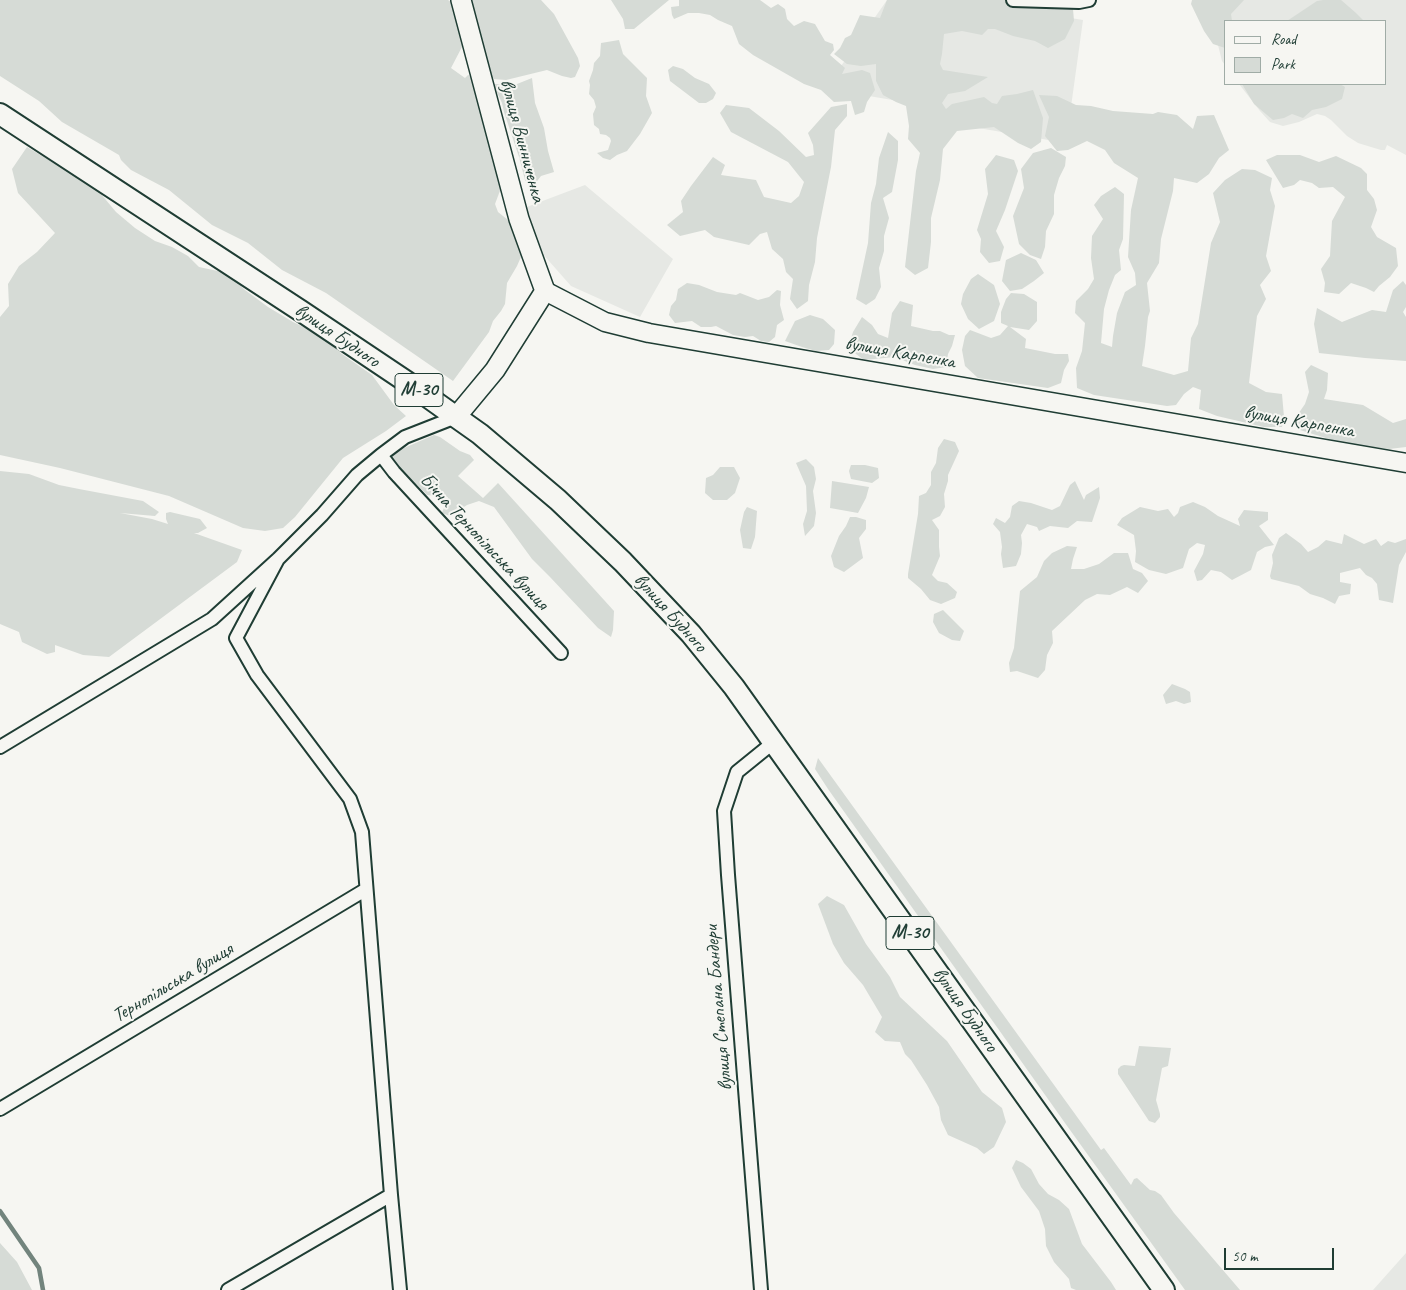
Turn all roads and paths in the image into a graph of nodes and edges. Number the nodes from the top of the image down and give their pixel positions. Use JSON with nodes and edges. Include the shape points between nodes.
{"nodes":[{"id":1,"x":461,"y":0,"type":"edge"},
{"id":2,"x":1013,"y":0,"type":"edge"},
{"id":3,"x":1089,"y":0,"type":"edge"},
{"id":4,"x":0,"y":114,"type":"edge"},
{"id":5,"x":545,"y":291,"type":"junction"},
{"id":6,"x":456,"y":416,"type":"junction"},
{"id":7,"x":381,"y":455,"type":"junction"},
{"id":8,"x":1406,"y":463,"type":"edge"},
{"id":9,"x":278,"y":559,"type":"junction"},
{"id":10,"x":561,"y":653,"type":"dead end"},
{"id":11,"x":774,"y":742,"type":"junction"},
{"id":12,"x":0,"y":747,"type":"edge"},
{"id":13,"x":366,"y":890,"type":"junction"},
{"id":14,"x":0,"y":1109,"type":"edge"},
{"id":15,"x":391,"y":1194,"type":"junction"},
{"id":16,"x":228,"y":1290,"type":"edge"},
{"id":17,"x":400,"y":1290,"type":"edge"},
{"id":18,"x":761,"y":1290,"type":"edge"},
{"id":19,"x":1164,"y":1290,"type":"edge"}],
"edges":[{"from":1,"to":5,"type":"main road","name":"вулиця Винниченка","via":[[519,219]]},
{"from":2,"to":3,"type":"street"},
{"from":4,"to":6,"type":"highway","name":"вулиця Будного","number":"М-30"},
{"from":5,"to":6,"type":"main road","via":[[494,370]]},
{"from":5,"to":8,"type":"main road","name":"вулиця Карпенка","via":[[605,322],[648,333]]},
{"from":6,"to":7,"type":"street","via":[[405,437]]},
{"from":6,"to":11,"type":"highway","name":"вулиця Будного","number":"М-30","via":[[558,500],[623,562],[691,634]]},
{"from":7,"to":9,"type":"street","via":[[357,475]]},
{"from":7,"to":10,"type":"street","name":"Бічна Тернопільська вулиця"},
{"from":9,"to":12,"type":"street","via":[[212,619]]},
{"from":9,"to":13,"type":"street","via":[[236,638],[257,675],[350,800],[362,832]]},
{"from":11,"to":18,"type":"street","name":"вулиця Степана Бандери","via":[[737,772],[724,811]]},
{"from":11,"to":19,"type":"highway","name":"вулиця Будного","number":"М-30"},
{"from":13,"to":14,"type":"street","name":"Тернопільська вулиця"},
{"from":13,"to":15,"type":"street"},
{"from":15,"to":16,"type":"street"},
{"from":15,"to":17,"type":"street"}]}
